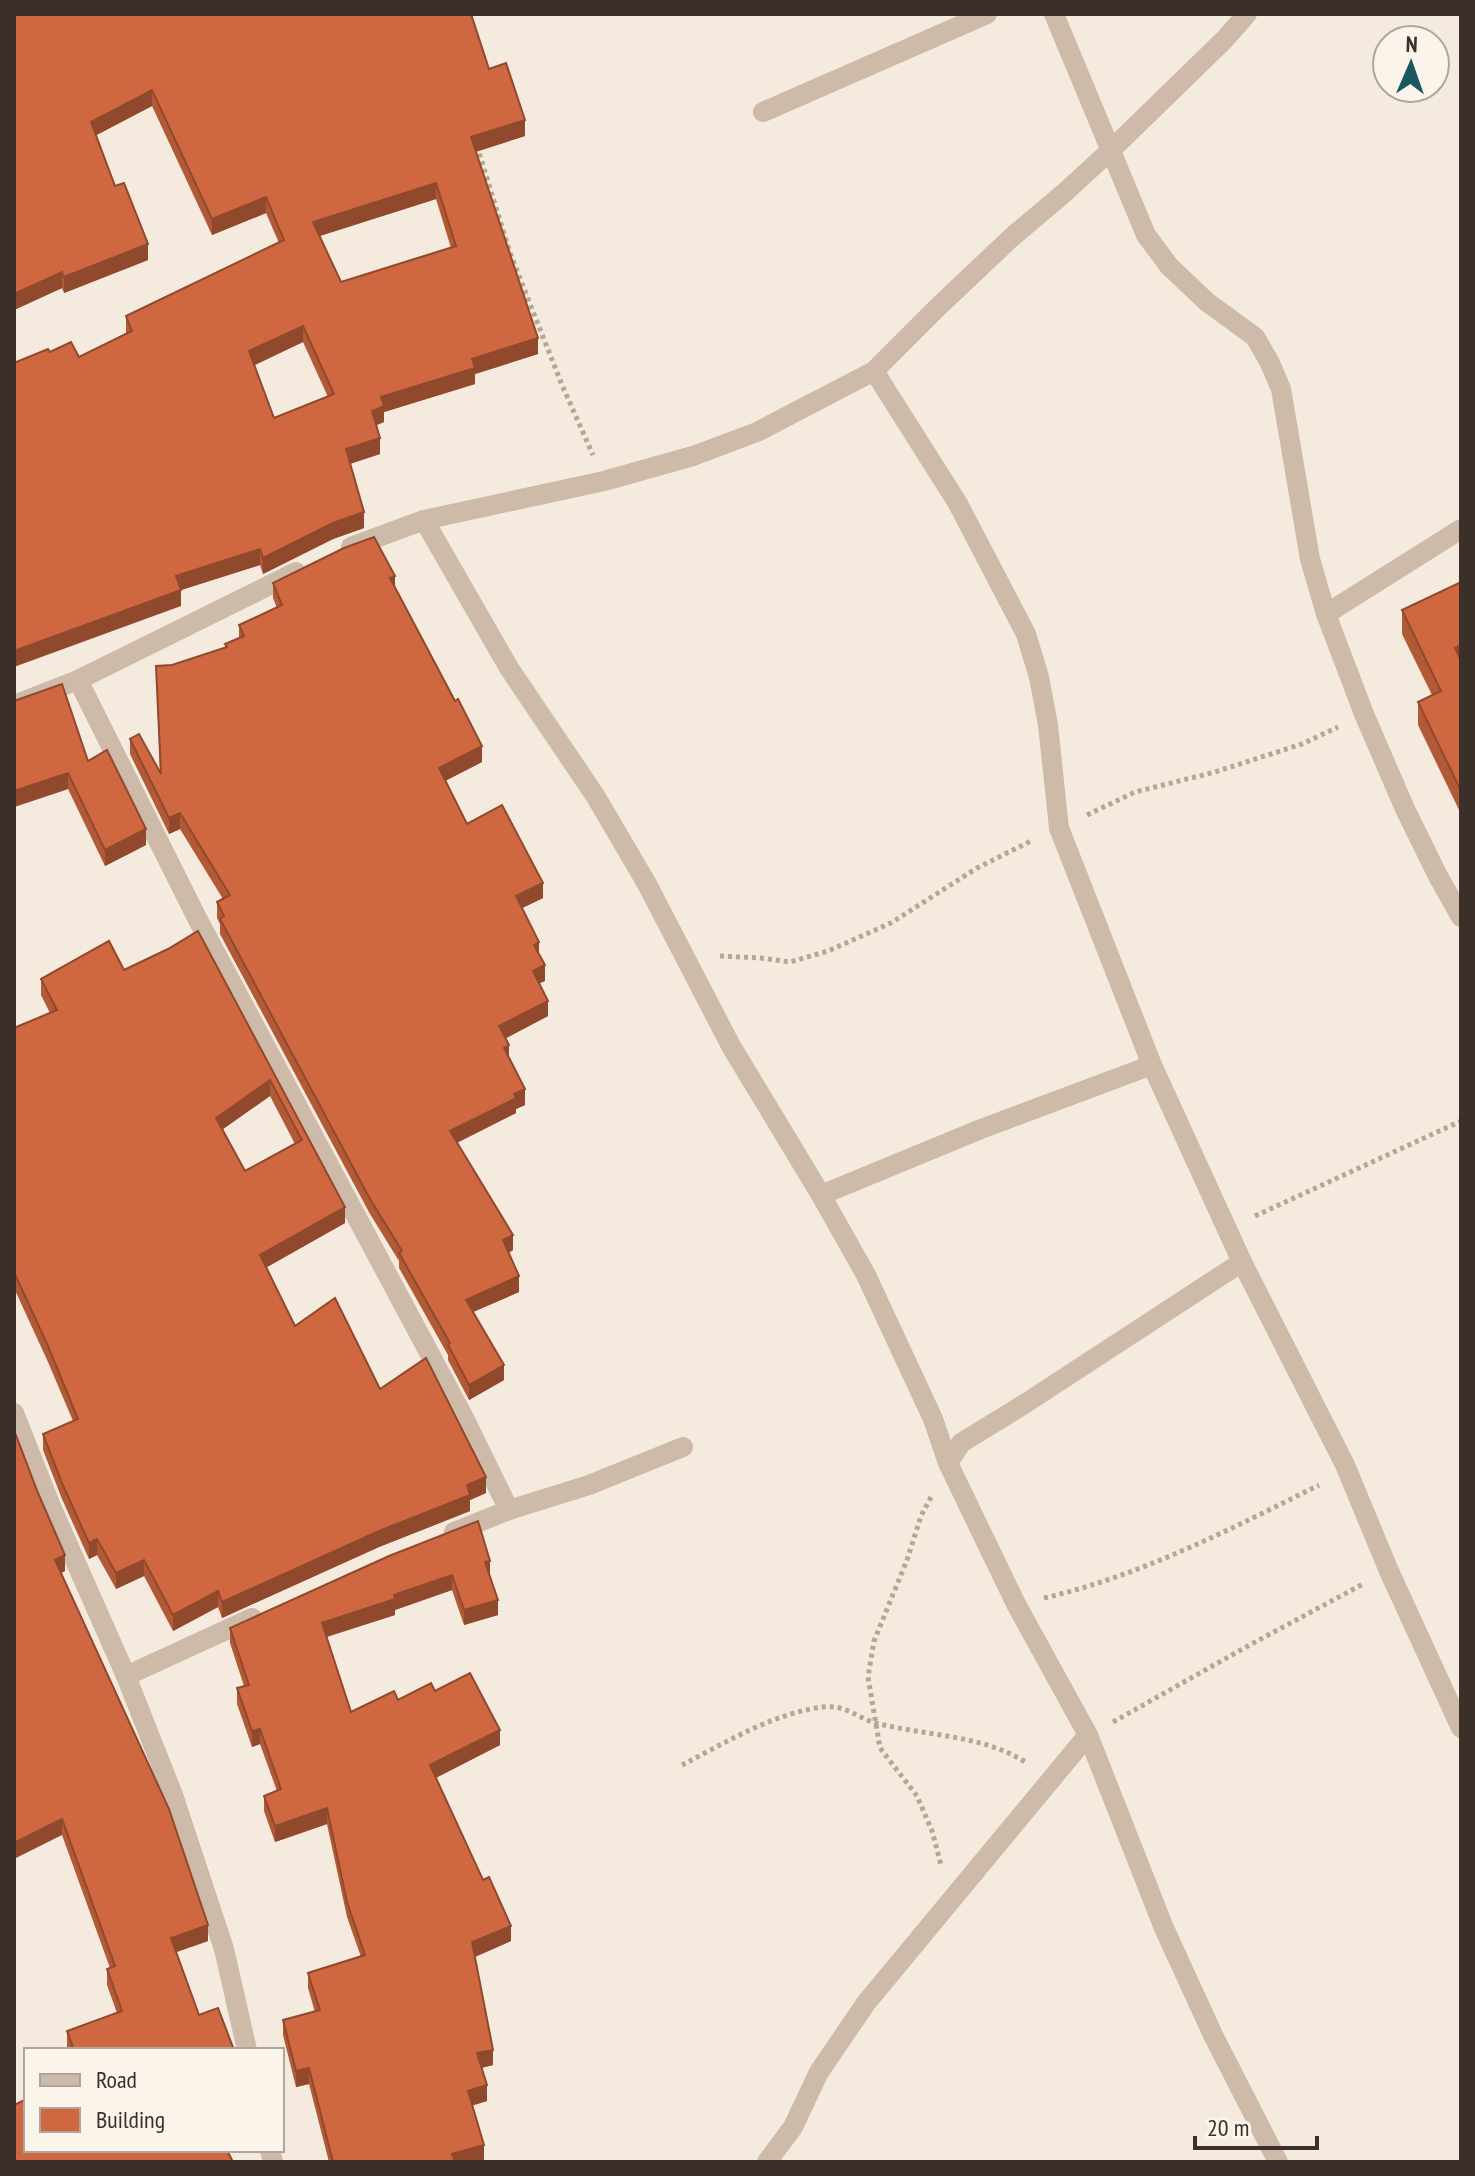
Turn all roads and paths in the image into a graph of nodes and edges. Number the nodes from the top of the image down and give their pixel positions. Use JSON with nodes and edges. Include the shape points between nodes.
{"nodes":[{"id":1,"x":987,"y":14,"type":"edge"},
{"id":2,"x":1054,"y":14,"type":"edge"},
{"id":3,"x":1247,"y":14,"type":"edge"},
{"id":4,"x":763,"y":112,"type":"dead end"},
{"id":5,"x":476,"y":144,"type":"edge"},
{"id":6,"x":1112,"y":149,"type":"junction"},
{"id":7,"x":874,"y":371,"type":"junction"},
{"id":8,"x":604,"y":481,"type":"junction"},
{"id":9,"x":424,"y":520,"type":"junction"},
{"id":10,"x":1461,"y":529,"type":"edge"},
{"id":11,"x":339,"y":551,"type":"edge"},
{"id":12,"x":311,"y":565,"type":"edge"},
{"id":13,"x":1326,"y":614,"type":"junction"},
{"id":14,"x":78,"y":680,"type":"junction"},
{"id":15,"x":14,"y":705,"type":"edge"},
{"id":16,"x":1364,"y":714,"type":"junction"},
{"id":17,"x":1059,"y":828,"type":"junction"},
{"id":18,"x":1461,"y":917,"type":"edge"},
{"id":19,"x":683,"y":955,"type":"junction"},
{"id":20,"x":1152,"y":1065,"type":"junction"},
{"id":21,"x":1461,"y":1121,"type":"edge"},
{"id":22,"x":821,"y":1195,"type":"junction"},
{"id":23,"x":1227,"y":1229,"type":"junction"},
{"id":24,"x":1242,"y":1262,"type":"junction"},
{"id":25,"x":14,"y":1413,"type":"edge"},
{"id":26,"x":683,"y":1447,"type":"dead end"},
{"id":27,"x":948,"y":1463,"type":"junction"},
{"id":28,"x":1345,"y":1465,"type":"junction"},
{"id":29,"x":509,"y":1510,"type":"junction"},
{"id":30,"x":439,"y":1537,"type":"edge"},
{"id":31,"x":1389,"y":1571,"type":"junction"},
{"id":32,"x":1016,"y":1604,"type":"junction"},
{"id":33,"x":270,"y":1610,"type":"edge"},
{"id":34,"x":126,"y":1676,"type":"junction"},
{"id":35,"x":877,"y":1724,"type":"junction"},
{"id":36,"x":1461,"y":1728,"type":"edge"},
{"id":37,"x":1088,"y":1735,"type":"junction"},
{"id":38,"x":682,"y":1765,"type":"dead end"},
{"id":39,"x":1052,"y":1780,"type":"junction"},
{"id":40,"x":945,"y":1910,"type":"junction"},
{"id":41,"x":247,"y":2048,"type":"edge"},
{"id":42,"x":767,"y":2162,"type":"edge"},
{"id":43,"x":1278,"y":2162,"type":"edge"}],
"edges":[{"from":1,"to":4,"type":"street"},
{"from":2,"to":6,"type":"street"},
{"from":3,"to":6,"type":"street"},
{"from":5,"to":8,"type":"path","via":[[510,253]]},
{"from":6,"to":7,"type":"street"},
{"from":6,"to":13,"type":"street","via":[[1146,235],[1207,302],[1255,337],[1270,363],[1281,389],[1310,559]]},
{"from":7,"to":8,"type":"street","via":[[757,432]]},
{"from":7,"to":17,"type":"street","via":[[957,502],[1026,634],[1048,725]]},
{"from":8,"to":9,"type":"street"},
{"from":9,"to":11,"type":"street"},
{"from":9,"to":19,"type":"street","via":[[509,668],[596,797]]},
{"from":10,"to":13,"type":"street"},
{"from":12,"to":14,"type":"street"},
{"from":13,"to":16,"type":"street"},
{"from":14,"to":15,"type":"street"},
{"from":14,"to":29,"type":"street","via":[[198,920]]},
{"from":16,"to":17,"type":"path","via":[[1302,744],[1135,792]]},
{"from":16,"to":18,"type":"street"},
{"from":17,"to":19,"type":"path","via":[[977,868],[891,923],[828,951],[790,962]]},
{"from":17,"to":20,"type":"street"},
{"from":19,"to":22,"type":"street"},
{"from":20,"to":22,"type":"street"},
{"from":20,"to":23,"type":"street"},
{"from":21,"to":23,"type":"path"},
{"from":22,"to":27,"type":"street","via":[[866,1275]]},
{"from":23,"to":24,"type":"street"},
{"from":24,"to":27,"type":"street","via":[[961,1443]]},
{"from":24,"to":28,"type":"street"},
{"from":25,"to":34,"type":"street"},
{"from":26,"to":29,"type":"street"},
{"from":27,"to":32,"type":"street"},
{"from":27,"to":35,"type":"path","via":[[921,1516],[874,1641],[868,1677]]},
{"from":28,"to":31,"type":"street"},
{"from":28,"to":32,"type":"path","via":[[1332,1479],[1146,1565]]},
{"from":29,"to":30,"type":"street"},
{"from":31,"to":36,"type":"street"},
{"from":31,"to":37,"type":"path"},
{"from":32,"to":37,"type":"street"},
{"from":33,"to":34,"type":"street"},
{"from":34,"to":41,"type":"street","via":[[173,1795],[224,1949]]},
{"from":35,"to":38,"type":"path","via":[[850,1710],[806,1710]]},
{"from":35,"to":39,"type":"path","via":[[983,1744],[1021,1759]]},
{"from":35,"to":40,"type":"path","via":[[880,1748],[917,1796],[932,1831]]},
{"from":37,"to":39,"type":"street"},
{"from":37,"to":43,"type":"street","via":[[1164,1928]]},
{"from":39,"to":40,"type":"street"},
{"from":40,"to":42,"type":"street","via":[[842,2035],[793,2127]]}]}
